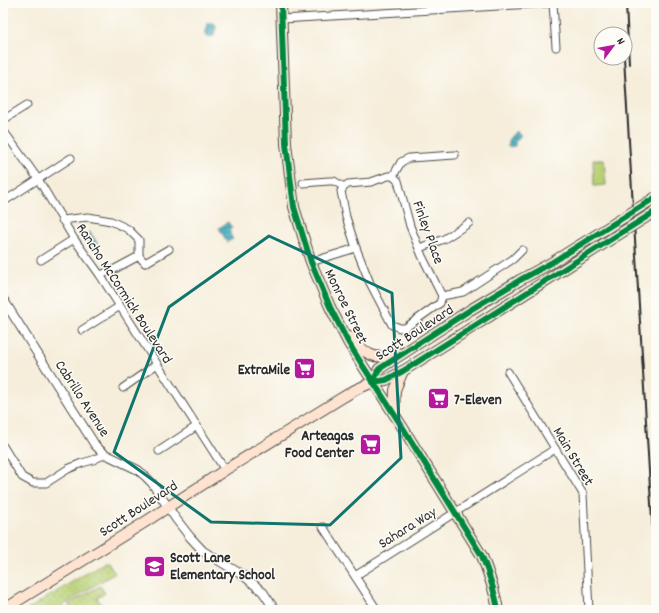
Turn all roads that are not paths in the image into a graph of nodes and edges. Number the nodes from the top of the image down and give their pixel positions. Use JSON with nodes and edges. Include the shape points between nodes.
{"nodes":[{"id":1,"x":281,"y":3,"type":"edge"},
{"id":2,"x":549,"y":3,"type":"edge"},
{"id":3,"x":554,"y":3,"type":"edge"},
{"id":4,"x":282,"y":19,"type":"junction"},
{"id":5,"x":556,"y":47,"type":"dead end"},
{"id":6,"x":27,"y":105,"type":"dead end"},
{"id":7,"x":3,"y":120,"type":"edge"},
{"id":8,"x":3,"y":130,"type":"edge"},
{"id":9,"x":456,"y":155,"type":"dead end"},
{"id":10,"x":72,"y":158,"type":"dead end"},
{"id":11,"x":393,"y":176,"type":"junction"},
{"id":12,"x":38,"y":179,"type":"junction"},
{"id":13,"x":303,"y":183,"type":"dead end"},
{"id":14,"x":344,"y":187,"type":"junction"},
{"id":15,"x":656,"y":197,"type":"edge"},
{"id":16,"x":3,"y":202,"type":"edge"},
{"id":17,"x":656,"y":211,"type":"edge"},
{"id":18,"x":62,"y":220,"type":"junction"},
{"id":19,"x":469,"y":223,"type":"dead end"},
{"id":20,"x":74,"y":239,"type":"junction"},
{"id":21,"x":356,"y":248,"type":"junction"},
{"id":22,"x":419,"y":248,"type":"junction"},
{"id":23,"x":169,"y":249,"type":"dead end"},
{"id":24,"x":522,"y":250,"type":"dead end"},
{"id":25,"x":139,"y":256,"type":"junction"},
{"id":26,"x":41,"y":260,"type":"dead end"},
{"id":27,"x":311,"y":262,"type":"junction"},
{"id":28,"x":100,"y":275,"type":"junction"},
{"id":29,"x":442,"y":296,"type":"junction"},
{"id":30,"x":3,"y":299,"type":"edge"},
{"id":31,"x":120,"y":306,"type":"junction"},
{"id":32,"x":340,"y":327,"type":"junction"},
{"id":33,"x":82,"y":330,"type":"dead end"},
{"id":34,"x":414,"y":346,"type":"junction"},
{"id":35,"x":157,"y":364,"type":"junction"},
{"id":36,"x":404,"y":371,"type":"junction"},
{"id":37,"x":508,"y":372,"type":"dead end"},
{"id":38,"x":373,"y":382,"type":"junction"},
{"id":39,"x":123,"y":388,"type":"dead end"},
{"id":40,"x":394,"y":413,"type":"junction"},
{"id":41,"x":197,"y":426,"type":"junction"},
{"id":42,"x":3,"y":446,"type":"edge"},
{"id":43,"x":555,"y":449,"type":"junction"},
{"id":44,"x":159,"y":451,"type":"dead end"},
{"id":45,"x":105,"y":454,"type":"junction"},
{"id":46,"x":225,"y":470,"type":"junction"},
{"id":47,"x":168,"y":507,"type":"junction"},
{"id":48,"x":455,"y":512,"type":"junction"},
{"id":49,"x":323,"y":526,"type":"dead end"},
{"id":50,"x":355,"y":576,"type":"junction"},
{"id":51,"x":3,"y":610,"type":"edge"},
{"id":52,"x":275,"y":610,"type":"edge"},
{"id":53,"x":377,"y":610,"type":"edge"},
{"id":54,"x":498,"y":610,"type":"edge"},
{"id":55,"x":589,"y":610,"type":"edge"}],
"edges":[{"from":1,"to":4,"type":"main road","name":"Monroe Street"},
{"from":2,"to":4,"type":"street"},
{"from":3,"to":5,"type":"street"},
{"from":4,"to":27,"type":"main road","name":"Monroe Street","via":[[286,144],[294,207]]},
{"from":6,"to":7,"type":"street"},
{"from":8,"to":12,"type":"street","name":"Rancho McCormick Boulevard"},
{"from":9,"to":11,"type":"street","via":[[409,158],[401,162]]},
{"from":10,"to":12,"type":"street"},
{"from":11,"to":14,"type":"street","via":[[372,182],[348,184]]},
{"from":11,"to":22,"type":"street","name":"Finley Place","via":[[398,182]]},
{"from":12,"to":16,"type":"street"},
{"from":12,"to":18,"type":"street","name":"Rancho McCormick Boulevard"},
{"from":13,"to":14,"type":"street","via":[[334,181]]},
{"from":14,"to":21,"type":"street","via":[[341,191],[342,198]]},
{"from":15,"to":34,"type":"main road","name":"Scott Boulevard","bridge":true},
{"from":17,"to":36,"type":"main road","name":"Scott Boulevard","bridge":true},
{"from":18,"to":20,"type":"street","name":"Rancho McCormick Boulevard"},
{"from":18,"to":25,"type":"street","via":[[88,217],[111,221],[128,229],[139,240]]},
{"from":19,"to":22,"type":"street","via":[[444,239]]},
{"from":20,"to":26,"type":"street"},
{"from":20,"to":28,"type":"street","name":"Rancho McCormick Boulevard"},
{"from":21,"to":27,"type":"street"},
{"from":21,"to":29,"type":"street","via":[[370,283],[392,325],[405,328],[440,303]]},
{"from":22,"to":29,"type":"street","name":"Finley Place"},
{"from":23,"to":25,"type":"street","via":[[145,264]]},
{"from":24,"to":29,"type":"street","via":[[513,259],[463,292]]},
{"from":25,"to":28,"type":"street"},
{"from":27,"to":32,"type":"main road","name":"Monroe Street"},
{"from":28,"to":31,"type":"street","name":"Rancho McCormick Boulevard"},
{"from":30,"to":45,"type":"street","name":"Cabrillo Avenue","via":[[95,445]]},
{"from":31,"to":33,"type":"street"},
{"from":31,"to":35,"type":"street","name":"Rancho McCormick Boulevard"},
{"from":32,"to":34,"type":"main road","via":[[363,351],[375,357],[388,356]]},
{"from":32,"to":38,"type":"main road","name":"Monroe Street"},
{"from":34,"to":38,"type":"main road","name":"Scott Boulevard","via":[[379,369]]},
{"from":35,"to":39,"type":"street"},
{"from":35,"to":41,"type":"street","name":"Rancho McCormick Boulevard"},
{"from":36,"to":38,"type":"main road","name":"Scott Boulevard","via":[[386,380]]},
{"from":36,"to":40,"type":"main road","via":[[395,390]]},
{"from":37,"to":43,"type":"street","name":"Main Street"},
{"from":38,"to":40,"type":"main road","name":"Monroe Street"},
{"from":38,"to":46,"type":"main road","name":"Scott Boulevard","via":[[345,396]]},
{"from":40,"to":48,"type":"main road","name":"Monroe Street"},
{"from":41,"to":44,"type":"street"},
{"from":41,"to":46,"type":"street","name":"Rancho McCormick Boulevard"},
{"from":42,"to":45,"type":"street","via":[[22,477],[33,483],[46,483],[68,469]]},
{"from":43,"to":48,"type":"street","name":"Sahara Way"},
{"from":43,"to":55,"type":"street","name":"Main Street","via":[[583,494]]},
{"from":45,"to":47,"type":"street","name":"Cabrillo Avenue","via":[[138,470],[152,483]]},
{"from":46,"to":47,"type":"main road","name":"Scott Boulevard"},
{"from":47,"to":51,"type":"main road","name":"Scott Boulevard"},
{"from":47,"to":52,"type":"street","name":"Cabrillo Avenue","via":[[203,551],[244,576],[263,592]]},
{"from":48,"to":50,"type":"street","name":"Sahara Way"},
{"from":48,"to":54,"type":"main road","name":"Monroe Street","via":[[482,556]]},
{"from":49,"to":50,"type":"street"},
{"from":50,"to":53,"type":"street"}]}
